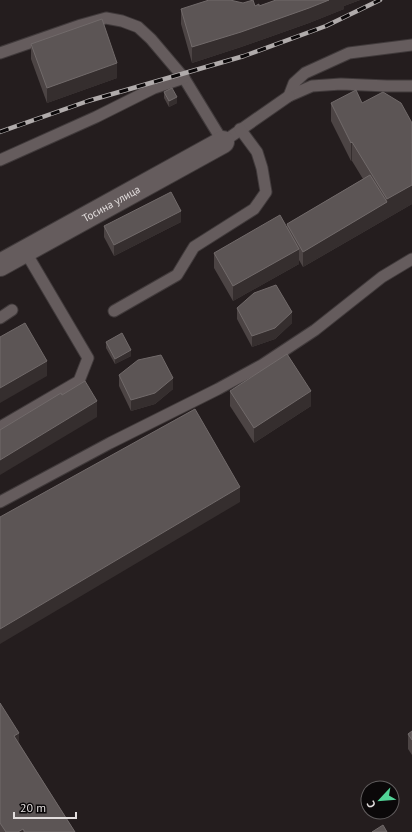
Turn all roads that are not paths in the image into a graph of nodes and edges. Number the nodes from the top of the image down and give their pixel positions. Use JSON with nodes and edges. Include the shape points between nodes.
{"nodes":[{"id":1,"x":412,"y":45,"type":"edge"},
{"id":2,"x":0,"y":53,"type":"edge"},
{"id":3,"x":184,"y":78,"type":"junction"},
{"id":4,"x":412,"y":86,"type":"edge"},
{"id":5,"x":289,"y":96,"type":"junction"},
{"id":6,"x":240,"y":130,"type":"junction"},
{"id":7,"x":223,"y":142,"type":"junction"},
{"id":8,"x":0,"y":160,"type":"edge"},
{"id":9,"x":25,"y":251,"type":"junction"},
{"id":10,"x":412,"y":259,"type":"edge"},
{"id":11,"x":0,"y":265,"type":"edge"},
{"id":12,"x":12,"y":310,"type":"dead end"},
{"id":13,"x":114,"y":311,"type":"dead end"},
{"id":14,"x":0,"y":318,"type":"edge"},
{"id":15,"x":0,"y":427,"type":"edge"},
{"id":16,"x":0,"y":502,"type":"edge"}],
"edges":[{"from":1,"to":5,"type":"lane","via":[[349,54],[305,73],[294,83]]},
{"from":2,"to":3,"type":"lane","via":[[106,18],[138,27]]},
{"from":3,"to":7,"type":"lane"},
{"from":3,"to":8,"type":"lane","via":[[154,88]]},
{"from":4,"to":5,"type":"lane","via":[[312,86]]},
{"from":5,"to":6,"type":"lane"},
{"from":6,"to":7,"type":"lane"},
{"from":6,"to":13,"type":"lane","via":[[257,152],[266,192],[254,209],[194,247],[177,275]]},
{"from":7,"to":9,"type":"street","name":"Тосина улица"},
{"from":9,"to":11,"type":"street","name":"Тосина улица"},
{"from":9,"to":15,"type":"lane","via":[[88,358],[79,382]]},
{"from":10,"to":16,"type":"lane","via":[[382,277],[315,330],[262,365]]},
{"from":12,"to":14,"type":"lane"}]}
